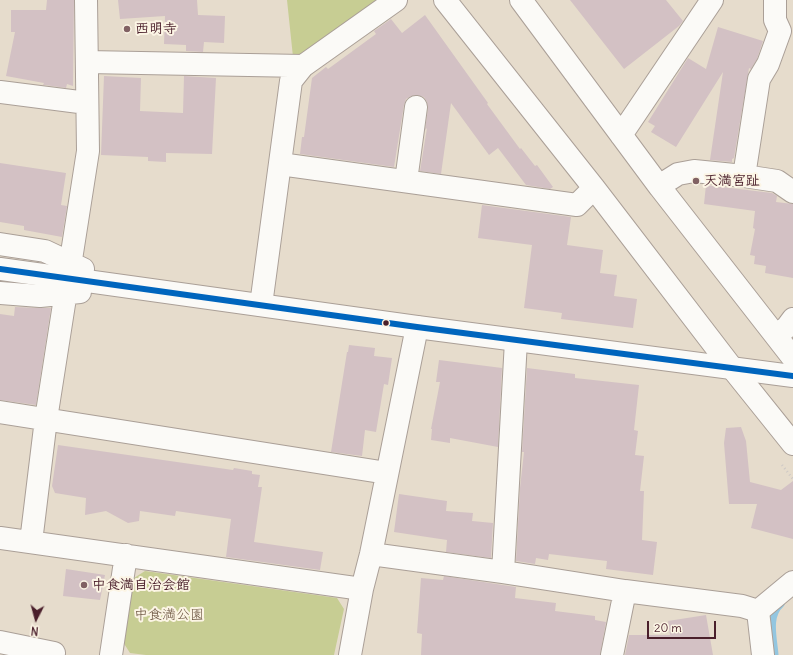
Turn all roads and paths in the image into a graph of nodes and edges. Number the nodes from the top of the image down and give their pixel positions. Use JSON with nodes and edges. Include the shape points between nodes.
{"nodes":[{"id":1,"x":86,"y":0,"type":"edge"},
{"id":2,"x":396,"y":0,"type":"edge"},
{"id":3,"x":445,"y":0,"type":"edge"},
{"id":4,"x":521,"y":0,"type":"edge"},
{"id":5,"x":775,"y":0,"type":"edge"},
{"id":6,"x":701,"y":5,"type":"edge"},
{"id":7,"x":787,"y":32,"type":"edge"},
{"id":8,"x":87,"y":62,"type":"junction"},
{"id":9,"x":303,"y":66,"type":"junction"},
{"id":10,"x":0,"y":92,"type":"edge"},
{"id":11,"x":87,"y":103,"type":"junction"},
{"id":12,"x":416,"y":107,"type":"dead end"},
{"id":13,"x":621,"y":135,"type":"junction"},
{"id":14,"x":280,"y":164,"type":"junction"},
{"id":15,"x":744,"y":176,"type":"junction"},
{"id":16,"x":406,"y":181,"type":"junction"},
{"id":17,"x":659,"y":186,"type":"junction"},
{"id":18,"x":594,"y":188,"type":"junction"},
{"id":19,"x":793,"y":192,"type":"edge"},
{"id":20,"x":0,"y":244,"type":"edge"},
{"id":21,"x":0,"y":269,"type":"edge"},
{"id":22,"x":68,"y":278,"type":"junction"},
{"id":23,"x":0,"y":293,"type":"edge"},
{"id":24,"x":261,"y":305,"type":"junction"},
{"id":25,"x":793,"y":320,"type":"edge"},
{"id":26,"x":417,"y":328,"type":"junction"},
{"id":27,"x":776,"y":336,"type":"junction"},
{"id":28,"x":516,"y":341,"type":"junction"},
{"id":29,"x":793,"y":358,"type":"edge"},
{"id":30,"x":732,"y":368,"type":"junction"},
{"id":31,"x":793,"y":376,"type":"edge"},
{"id":32,"x":0,"y":412,"type":"edge"},
{"id":33,"x":46,"y":419,"type":"junction"},
{"id":34,"x":793,"y":444,"type":"edge"},
{"id":35,"x":779,"y":461,"type":"dead end"},
{"id":36,"x":387,"y":473,"type":"junction"},
{"id":37,"x":793,"y":479,"type":"edge"},
{"id":38,"x":0,"y":538,"type":"edge"},
{"id":39,"x":31,"y":542,"type":"junction"},
{"id":40,"x":371,"y":554,"type":"junction"},
{"id":41,"x":126,"y":556,"type":"junction"},
{"id":42,"x":503,"y":572,"type":"junction"},
{"id":43,"x":793,"y":582,"type":"edge"},
{"id":44,"x":362,"y":589,"type":"junction"},
{"id":45,"x":625,"y":591,"type":"junction"},
{"id":46,"x":758,"y":611,"type":"junction"},
{"id":47,"x":0,"y":642,"type":"edge"},
{"id":48,"x":53,"y":655,"type":"edge"},
{"id":49,"x":111,"y":655,"type":"edge"},
{"id":50,"x":350,"y":655,"type":"edge"},
{"id":51,"x":612,"y":655,"type":"edge"},
{"id":52,"x":763,"y":655,"type":"edge"}],
"edges":[{"from":1,"to":8,"type":"street"},
{"from":2,"to":9,"type":"street"},
{"from":3,"to":18,"type":"street"},
{"from":4,"to":13,"type":"street"},
{"from":5,"to":7,"type":"street","via":[[775,20]]},
{"from":6,"to":13,"type":"street"},
{"from":7,"to":15,"type":"street","via":[[759,79]]},
{"from":8,"to":9,"type":"street"},
{"from":8,"to":11,"type":"street"},
{"from":9,"to":14,"type":"street","via":[[292,81]]},
{"from":10,"to":11,"type":"street"},
{"from":11,"to":22,"type":"street","via":[[88,151]]},
{"from":12,"to":16,"type":"street"},
{"from":13,"to":17,"type":"street"},
{"from":14,"to":16,"type":"street"},
{"from":14,"to":24,"type":"street"},
{"from":15,"to":17,"type":"street","via":[[694,171],[678,174]]},
{"from":15,"to":19,"type":"street","via":[[776,181]]},
{"from":16,"to":18,"type":"street","via":[[577,205]]},
{"from":17,"to":27,"type":"street"},
{"from":18,"to":30,"type":"street"},
{"from":20,"to":22,"type":"street","via":[[45,251]]},
{"from":21,"to":22,"type":"street"},
{"from":22,"to":23,"type":"street","via":[[40,296]]},
{"from":22,"to":24,"type":"street"},
{"from":22,"to":33,"type":"street"},
{"from":24,"to":26,"type":"street"},
{"from":25,"to":27,"type":"street"},
{"from":26,"to":28,"type":"street"},
{"from":26,"to":36,"type":"street"},
{"from":27,"to":29,"type":"street"},
{"from":28,"to":30,"type":"street"},
{"from":28,"to":42,"type":"street"},
{"from":30,"to":31,"type":"street"},
{"from":30,"to":34,"type":"street"},
{"from":32,"to":33,"type":"street"},
{"from":33,"to":36,"type":"street"},
{"from":33,"to":39,"type":"street"},
{"from":35,"to":37,"type":"path"},
{"from":36,"to":40,"type":"street"},
{"from":38,"to":39,"type":"street"},
{"from":39,"to":41,"type":"street"},
{"from":40,"to":42,"type":"street"},
{"from":40,"to":44,"type":"street"},
{"from":41,"to":44,"type":"street"},
{"from":41,"to":49,"type":"street"},
{"from":42,"to":45,"type":"street"},
{"from":43,"to":46,"type":"street"},
{"from":44,"to":50,"type":"street"},
{"from":45,"to":46,"type":"street","via":[[742,606]]},
{"from":45,"to":51,"type":"street"},
{"from":46,"to":52,"type":"street"},
{"from":47,"to":48,"type":"street","via":[[54,653]]}]}
